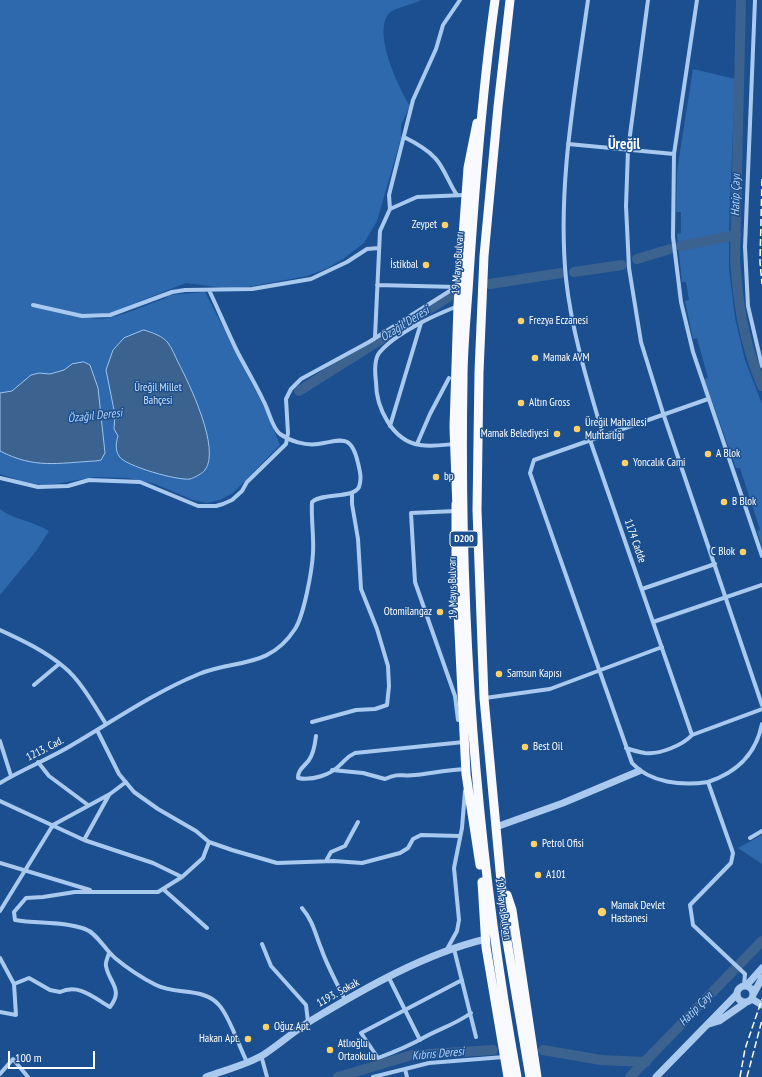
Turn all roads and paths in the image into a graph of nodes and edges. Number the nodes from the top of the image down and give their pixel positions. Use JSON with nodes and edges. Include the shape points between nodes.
{"nodes":[{"id":1,"x":460,"y":0,"type":"edge"},
{"id":2,"x":494,"y":0,"type":"edge"},
{"id":3,"x":510,"y":0,"type":"edge"},
{"id":4,"x":588,"y":0,"type":"edge"},
{"id":5,"x":648,"y":0,"type":"edge"},
{"id":6,"x":698,"y":0,"type":"edge"},
{"id":7,"x":755,"y":0,"type":"edge"},
{"id":8,"x":484,"y":101,"type":"junction"},
{"id":9,"x":404,"y":137,"type":"junction"},
{"id":10,"x":568,"y":144,"type":"junction"},
{"id":11,"x":628,"y":150,"type":"junction"},
{"id":12,"x":674,"y":154,"type":"junction"},
{"id":13,"x":461,"y":195,"type":"junction"},
{"id":14,"x":390,"y":209,"type":"junction"},
{"id":15,"x":379,"y":248,"type":"junction"},
{"id":16,"x":462,"y":256,"type":"junction"},
{"id":17,"x":470,"y":269,"type":"junction"},
{"id":18,"x":377,"y":285,"type":"junction"},
{"id":19,"x":458,"y":287,"type":"junction"},
{"id":20,"x":209,"y":290,"type":"junction"},
{"id":21,"x":33,"y":305,"type":"dead end"},
{"id":22,"x":458,"y":305,"type":"junction"},
{"id":23,"x":421,"y":323,"type":"junction"},
{"id":24,"x":376,"y":337,"type":"junction"},
{"id":25,"x":762,"y":366,"type":"edge"},
{"id":26,"x":449,"y":378,"type":"dead end"},
{"id":27,"x":708,"y":398,"type":"junction"},
{"id":28,"x":663,"y":413,"type":"junction"},
{"id":29,"x":390,"y":426,"type":"junction"},
{"id":30,"x":603,"y":435,"type":"junction"},
{"id":31,"x":287,"y":438,"type":"junction"},
{"id":32,"x":590,"y":440,"type":"junction"},
{"id":33,"x":417,"y":444,"type":"junction"},
{"id":34,"x":454,"y":444,"type":"junction"},
{"id":35,"x":0,"y":478,"type":"edge"},
{"id":36,"x":352,"y":493,"type":"junction"},
{"id":37,"x":456,"y":507,"type":"junction"},
{"id":38,"x":762,"y":556,"type":"edge"},
{"id":39,"x":464,"y":564,"type":"junction"},
{"id":40,"x":715,"y":564,"type":"junction"},
{"id":41,"x":762,"y":585,"type":"edge"},
{"id":42,"x":642,"y":589,"type":"junction"},
{"id":43,"x":726,"y":597,"type":"junction"},
{"id":44,"x":653,"y":622,"type":"junction"},
{"id":45,"x":0,"y":630,"type":"edge"},
{"id":46,"x":662,"y":647,"type":"junction"},
{"id":47,"x":59,"y":664,"type":"junction"},
{"id":48,"x":599,"y":670,"type":"junction"},
{"id":49,"x":34,"y":685,"type":"dead end"},
{"id":50,"x":484,"y":698,"type":"junction"},
{"id":51,"x":762,"y":705,"type":"edge"},
{"id":52,"x":762,"y":709,"type":"edge"},
{"id":53,"x":458,"y":720,"type":"dead end"},
{"id":54,"x":312,"y":722,"type":"dead end"},
{"id":55,"x":106,"y":724,"type":"junction"},
{"id":56,"x":762,"y":724,"type":"edge"},
{"id":57,"x":97,"y":730,"type":"junction"},
{"id":58,"x":692,"y":735,"type":"junction"},
{"id":59,"x":316,"y":736,"type":"dead end"},
{"id":60,"x":0,"y":741,"type":"edge"},
{"id":61,"x":464,"y":742,"type":"junction"},
{"id":62,"x":626,"y":748,"type":"junction"},
{"id":63,"x":38,"y":762,"type":"junction"},
{"id":64,"x":332,"y":770,"type":"junction"},
{"id":65,"x":639,"y":771,"type":"junction"},
{"id":66,"x":466,"y":774,"type":"junction"},
{"id":67,"x":11,"y":776,"type":"junction"},
{"id":68,"x":126,"y":782,"type":"junction"},
{"id":69,"x":708,"y":782,"type":"junction"},
{"id":70,"x":0,"y":783,"type":"edge"},
{"id":71,"x":110,"y":794,"type":"junction"},
{"id":72,"x":0,"y":801,"type":"edge"},
{"id":73,"x":88,"y":805,"type":"junction"},
{"id":74,"x":358,"y":822,"type":"dead end"},
{"id":75,"x":53,"y":825,"type":"junction"},
{"id":76,"x":496,"y":827,"type":"junction"},
{"id":77,"x":762,"y":831,"type":"edge"},
{"id":78,"x":460,"y":836,"type":"junction"},
{"id":79,"x":750,"y":838,"type":"dead end"},
{"id":80,"x":84,"y":840,"type":"junction"},
{"id":81,"x":209,"y":842,"type":"junction"},
{"id":82,"x":326,"y":861,"type":"junction"},
{"id":83,"x":0,"y":863,"type":"edge"},
{"id":84,"x":26,"y":870,"type":"junction"},
{"id":85,"x":182,"y":877,"type":"junction"},
{"id":86,"x":503,"y":884,"type":"junction"},
{"id":87,"x":163,"y":889,"type":"junction"},
{"id":88,"x":94,"y":892,"type":"junction"},
{"id":89,"x":302,"y":908,"type":"dead end"},
{"id":90,"x":0,"y":911,"type":"edge"},
{"id":91,"x":207,"y":928,"type":"dead end"},
{"id":92,"x":486,"y":939,"type":"junction"},
{"id":93,"x":262,"y":944,"type":"dead end"},
{"id":94,"x":454,"y":949,"type":"junction"},
{"id":95,"x":445,"y":952,"type":"junction"},
{"id":96,"x":109,"y":953,"type":"junction"},
{"id":97,"x":0,"y":958,"type":"edge"},
{"id":98,"x":2,"y":966,"type":"edge"},
{"id":99,"x":762,"y":968,"type":"edge"},
{"id":100,"x":388,"y":978,"type":"junction"},
{"id":101,"x":762,"y":978,"type":"edge"},
{"id":102,"x":462,"y":980,"type":"junction"},
{"id":103,"x":14,"y":984,"type":"junction"},
{"id":104,"x":745,"y":986,"type":"junction"},
{"id":105,"x":737,"y":994,"type":"junction"},
{"id":106,"x":753,"y":996,"type":"junction"},
{"id":107,"x":346,"y":1000,"type":"junction"},
{"id":108,"x":746,"y":1003,"type":"junction"},
{"id":109,"x":762,"y":1005,"type":"edge"},
{"id":110,"x":404,"y":1010,"type":"junction"},
{"id":111,"x":0,"y":1012,"type":"edge"},
{"id":112,"x":470,"y":1013,"type":"junction"},
{"id":113,"x":308,"y":1022,"type":"junction"},
{"id":114,"x":709,"y":1024,"type":"junction"},
{"id":115,"x":476,"y":1037,"type":"dead end"},
{"id":116,"x":420,"y":1040,"type":"junction"},
{"id":117,"x":262,"y":1055,"type":"junction"},
{"id":118,"x":505,"y":1057,"type":"junction"},
{"id":119,"x":247,"y":1062,"type":"junction"},
{"id":120,"x":405,"y":1069,"type":"junction"},
{"id":121,"x":0,"y":1074,"type":"edge"},
{"id":122,"x":28,"y":1077,"type":"edge"},
{"id":123,"x":206,"y":1077,"type":"edge"},
{"id":124,"x":267,"y":1077,"type":"edge"},
{"id":125,"x":373,"y":1077,"type":"edge"},
{"id":126,"x":407,"y":1077,"type":"edge"},
{"id":127,"x":508,"y":1077,"type":"edge"},
{"id":128,"x":517,"y":1077,"type":"edge"},
{"id":129,"x":530,"y":1077,"type":"edge"},
{"id":130,"x":537,"y":1077,"type":"edge"},
{"id":131,"x":656,"y":1077,"type":"edge"}],
"edges":[{"from":1,"to":9,"type":"street","via":[[444,25],[436,50],[413,100]]},
{"from":2,"to":8,"type":"highway","name":"19 Mayıs Bulvarı","number":"D200"},
{"from":3,"to":50,"type":"highway","name":"19 Mayıs Bulvarı","number":"D200","via":[[484,256],[479,372],[477,510]]},
{"from":4,"to":10,"type":"street"},
{"from":5,"to":11,"type":"street"},
{"from":6,"to":12,"type":"street"},
{"from":7,"to":25,"type":"street","via":[[745,247],[748,306]]},
{"from":8,"to":13,"type":"highway","via":[[474,133]]},
{"from":8,"to":17,"type":"highway","name":"19 Mayıs Bulvarı","number":"D200","via":[[475,181]]},
{"from":9,"to":13,"type":"street","via":[[435,158],[449,184]]},
{"from":9,"to":14,"type":"street","via":[[390,195]]},
{"from":10,"to":11,"type":"street"},
{"from":10,"to":30,"type":"street","via":[[563,236],[566,280],[582,367]]},
{"from":11,"to":12,"type":"street"},
{"from":11,"to":28,"type":"street","via":[[626,206],[629,268],[641,342]]},
{"from":12,"to":27,"type":"street","via":[[673,237],[681,302]]},
{"from":13,"to":14,"type":"street","via":[[417,197]]},
{"from":13,"to":16,"type":"highway"},
{"from":14,"to":15,"type":"street","via":[[380,231]]},
{"from":15,"to":18,"type":"street"},
{"from":15,"to":20,"type":"street","via":[[367,249],[347,262],[311,279],[252,289]]},
{"from":16,"to":17,"type":"highway"},
{"from":16,"to":19,"type":"highway"},
{"from":17,"to":39,"type":"highway","name":"19 Mayıs Bulvarı","number":"D200","via":[[463,376]]},
{"from":18,"to":19,"type":"street"},
{"from":18,"to":24,"type":"street"},
{"from":19,"to":22,"type":"highway"},
{"from":19,"to":24,"type":"street"},
{"from":20,"to":21,"type":"street","via":[[172,292],[99,317]]},
{"from":20,"to":31,"type":"street","via":[[265,402],[276,430]]},
{"from":22,"to":23,"type":"street"},
{"from":22,"to":34,"type":"highway"},
{"from":23,"to":29,"type":"street"},
{"from":23,"to":29,"type":"street","via":[[379,353],[376,362],[376,393]]},
{"from":24,"to":31,"type":"street","via":[[301,379],[291,389],[286,399]]},
{"from":26,"to":33,"type":"street","via":[[438,396]]},
{"from":27,"to":28,"type":"street"},
{"from":27,"to":38,"type":"street"},
{"from":28,"to":30,"type":"street"},
{"from":28,"to":40,"type":"street"},
{"from":29,"to":33,"type":"street","via":[[404,438]]},
{"from":30,"to":32,"type":"street"},
{"from":31,"to":35,"type":"street","via":[[279,453],[247,482],[242,491],[232,500],[216,506],[198,506],[140,482],[89,480],[68,486],[38,487]]},
{"from":31,"to":36,"type":"street","via":[[307,444],[336,440],[350,444],[356,453],[361,474],[360,485]]},
{"from":32,"to":42,"type":"street","name":"1174 Cadde"},
{"from":32,"to":48,"type":"street","via":[[534,460],[530,473]]},
{"from":33,"to":34,"type":"street"},
{"from":34,"to":37,"type":"highway"},
{"from":36,"to":54,"type":"street","via":[[361,589],[388,666],[387,705]]},
{"from":36,"to":55,"type":"street","name":"1213. Cad.","via":[[317,497],[312,502],[313,554],[302,613],[295,629],[285,641],[255,661],[200,674]]},
{"from":37,"to":39,"type":"highway"},
{"from":37,"to":53,"type":"street","via":[[411,513],[415,582],[455,696]]},
{"from":37,"to":61,"type":"highway","via":[[456,571]]},
{"from":39,"to":128,"type":"highway","name":"19 Mayıs Bulvarı","number":"D200","via":[[466,634],[478,806],[505,1012]]},
{"from":40,"to":42,"type":"street"},
{"from":40,"to":43,"type":"street"},
{"from":41,"to":43,"type":"street"},
{"from":42,"to":44,"type":"street","name":"1174 Cadde"},
{"from":43,"to":44,"type":"street"},
{"from":43,"to":51,"type":"street"},
{"from":44,"to":46,"type":"street","name":"1174 Cadde"},
{"from":45,"to":47,"type":"street","via":[[27,642]]},
{"from":46,"to":48,"type":"street"},
{"from":46,"to":58,"type":"street","name":"1174 Cadde"},
{"from":47,"to":49,"type":"street"},
{"from":47,"to":55,"type":"street","via":[[77,682]]},
{"from":48,"to":50,"type":"street","via":[[550,690]]},
{"from":48,"to":62,"type":"street"},
{"from":50,"to":76,"type":"highway","name":"19 Mayıs Bulvarı","number":"D200"},
{"from":52,"to":58,"type":"street"},
{"from":55,"to":57,"type":"street","name":"1213. Cad."},
{"from":56,"to":69,"type":"street","via":[[755,745],[735,770]]},
{"from":57,"to":63,"type":"street","name":"1213. Cad."},
{"from":57,"to":68,"type":"street","via":[[119,774]]},
{"from":58,"to":62,"type":"street","via":[[688,740],[653,753],[646,754]]},
{"from":59,"to":64,"type":"street","via":[[314,751],[309,761],[301,768],[298,778],[315,780]]},
{"from":60,"to":67,"type":"street"},
{"from":61,"to":64,"type":"street","via":[[355,753],[347,756]]},
{"from":61,"to":66,"type":"highway"},
{"from":62,"to":65,"type":"street","via":[[632,763]]},
{"from":63,"to":67,"type":"street","name":"1213. Cad."},
{"from":63,"to":73,"type":"street","via":[[49,776]]},
{"from":64,"to":66,"type":"street","via":[[363,773],[385,779],[396,774],[413,775],[444,770]]},
{"from":65,"to":69,"type":"street","via":[[678,784]]},
{"from":65,"to":76,"type":"street","via":[[563,803]]},
{"from":66,"to":78,"type":"street"},
{"from":66,"to":92,"type":"highway","via":[[480,870]]},
{"from":67,"to":70,"type":"street","name":"1213. Cad."},
{"from":68,"to":71,"type":"street"},
{"from":68,"to":81,"type":"street","via":[[134,792]]},
{"from":69,"to":104,"type":"street","via":[[733,853],[732,863],[690,905],[694,925],[745,974]]},
{"from":71,"to":73,"type":"street"},
{"from":71,"to":80,"type":"street"},
{"from":72,"to":75,"type":"street"},
{"from":73,"to":75,"type":"street"},
{"from":74,"to":82,"type":"street","via":[[345,846],[331,852]]},
{"from":75,"to":80,"type":"street"},
{"from":75,"to":84,"type":"street"},
{"from":76,"to":86,"type":"highway","name":"19 Mayıs Bulvarı","number":"D200"},
{"from":77,"to":79,"type":"street"},
{"from":78,"to":82,"type":"street","via":[[421,835],[413,839],[408,848],[400,853],[362,863]]},
{"from":78,"to":95,"type":"street","via":[[454,868],[459,920],[457,932]]},
{"from":80,"to":85,"type":"street","via":[[153,863]]},
{"from":81,"to":82,"type":"street","via":[[277,862]]},
{"from":81,"to":85,"type":"street","via":[[203,858]]},
{"from":83,"to":84,"type":"street"},
{"from":84,"to":88,"type":"street"},
{"from":84,"to":90,"type":"street"},
{"from":85,"to":87,"type":"street"},
{"from":86,"to":129,"type":"highway","name":"19 Mayıs Bulvarı","number":"D200","via":[[506,935]]},
{"from":86,"to":130,"type":"highway","via":[[512,910]]},
{"from":87,"to":88,"type":"street","via":[[158,892]]},
{"from":87,"to":91,"type":"street"},
{"from":88,"to":96,"type":"street","via":[[26,898],[14,912],[15,920],[86,929]]},
{"from":89,"to":107,"type":"street","via":[[309,917],[321,949]]},
{"from":92,"to":94,"type":"street","name":"1193. Sokak"},
{"from":92,"to":118,"type":"highway"},
{"from":93,"to":113,"type":"street","via":[[271,966],[306,1005]]},
{"from":94,"to":95,"type":"street","name":"1193. Sokak"},
{"from":94,"to":102,"type":"street"},
{"from":95,"to":100,"type":"street","name":"1193. Sokak"},
{"from":96,"to":103,"type":"street","via":[[106,964],[116,991],[116,999],[110,1007],[77,988],[60,992],[50,990],[29,978]]},
{"from":96,"to":119,"type":"street","via":[[156,986],[212,998],[224,1013]]},
{"from":97,"to":98,"type":"street"},
{"from":98,"to":103,"type":"street"},
{"from":99,"to":104,"type":"street"},
{"from":100,"to":107,"type":"street","name":"1193. Sokak"},
{"from":100,"to":110,"type":"street"},
{"from":101,"to":106,"type":"street"},
{"from":102,"to":110,"type":"street"},
{"from":102,"to":112,"type":"street"},
{"from":103,"to":111,"type":"street","via":[[16,1015]]},
{"from":104,"to":105,"type":"street","via":[[739,988]]},
{"from":104,"to":106,"type":"street","via":[[751,988]]},
{"from":105,"to":108,"type":"street","via":[[740,1001]]},
{"from":105,"to":114,"type":"street"},
{"from":106,"to":108,"type":"street"},
{"from":106,"to":109,"type":"street"},
{"from":107,"to":113,"type":"street","name":"1193. Sokak"},
{"from":108,"to":114,"type":"street","via":[[719,1021]]},
{"from":110,"to":116,"type":"street"},
{"from":110,"to":116,"type":"street","via":[[361,1033],[378,1058]]},
{"from":112,"to":115,"type":"street"},
{"from":112,"to":116,"type":"street","via":[[459,1022]]},
{"from":113,"to":117,"type":"street","name":"1193. Sokak"},
{"from":114,"to":131,"type":"street"},
{"from":117,"to":119,"type":"street","name":"1193. Sokak"},
{"from":117,"to":124,"type":"street"},
{"from":118,"to":120,"type":"street","via":[[429,1063]]},
{"from":118,"to":127,"type":"highway"},
{"from":119,"to":123,"type":"street","name":"1193. Sokak"},
{"from":120,"to":125,"type":"street"},
{"from":120,"to":126,"type":"street"},
{"from":121,"to":122,"type":"street","via":[[13,1059]]}]}
